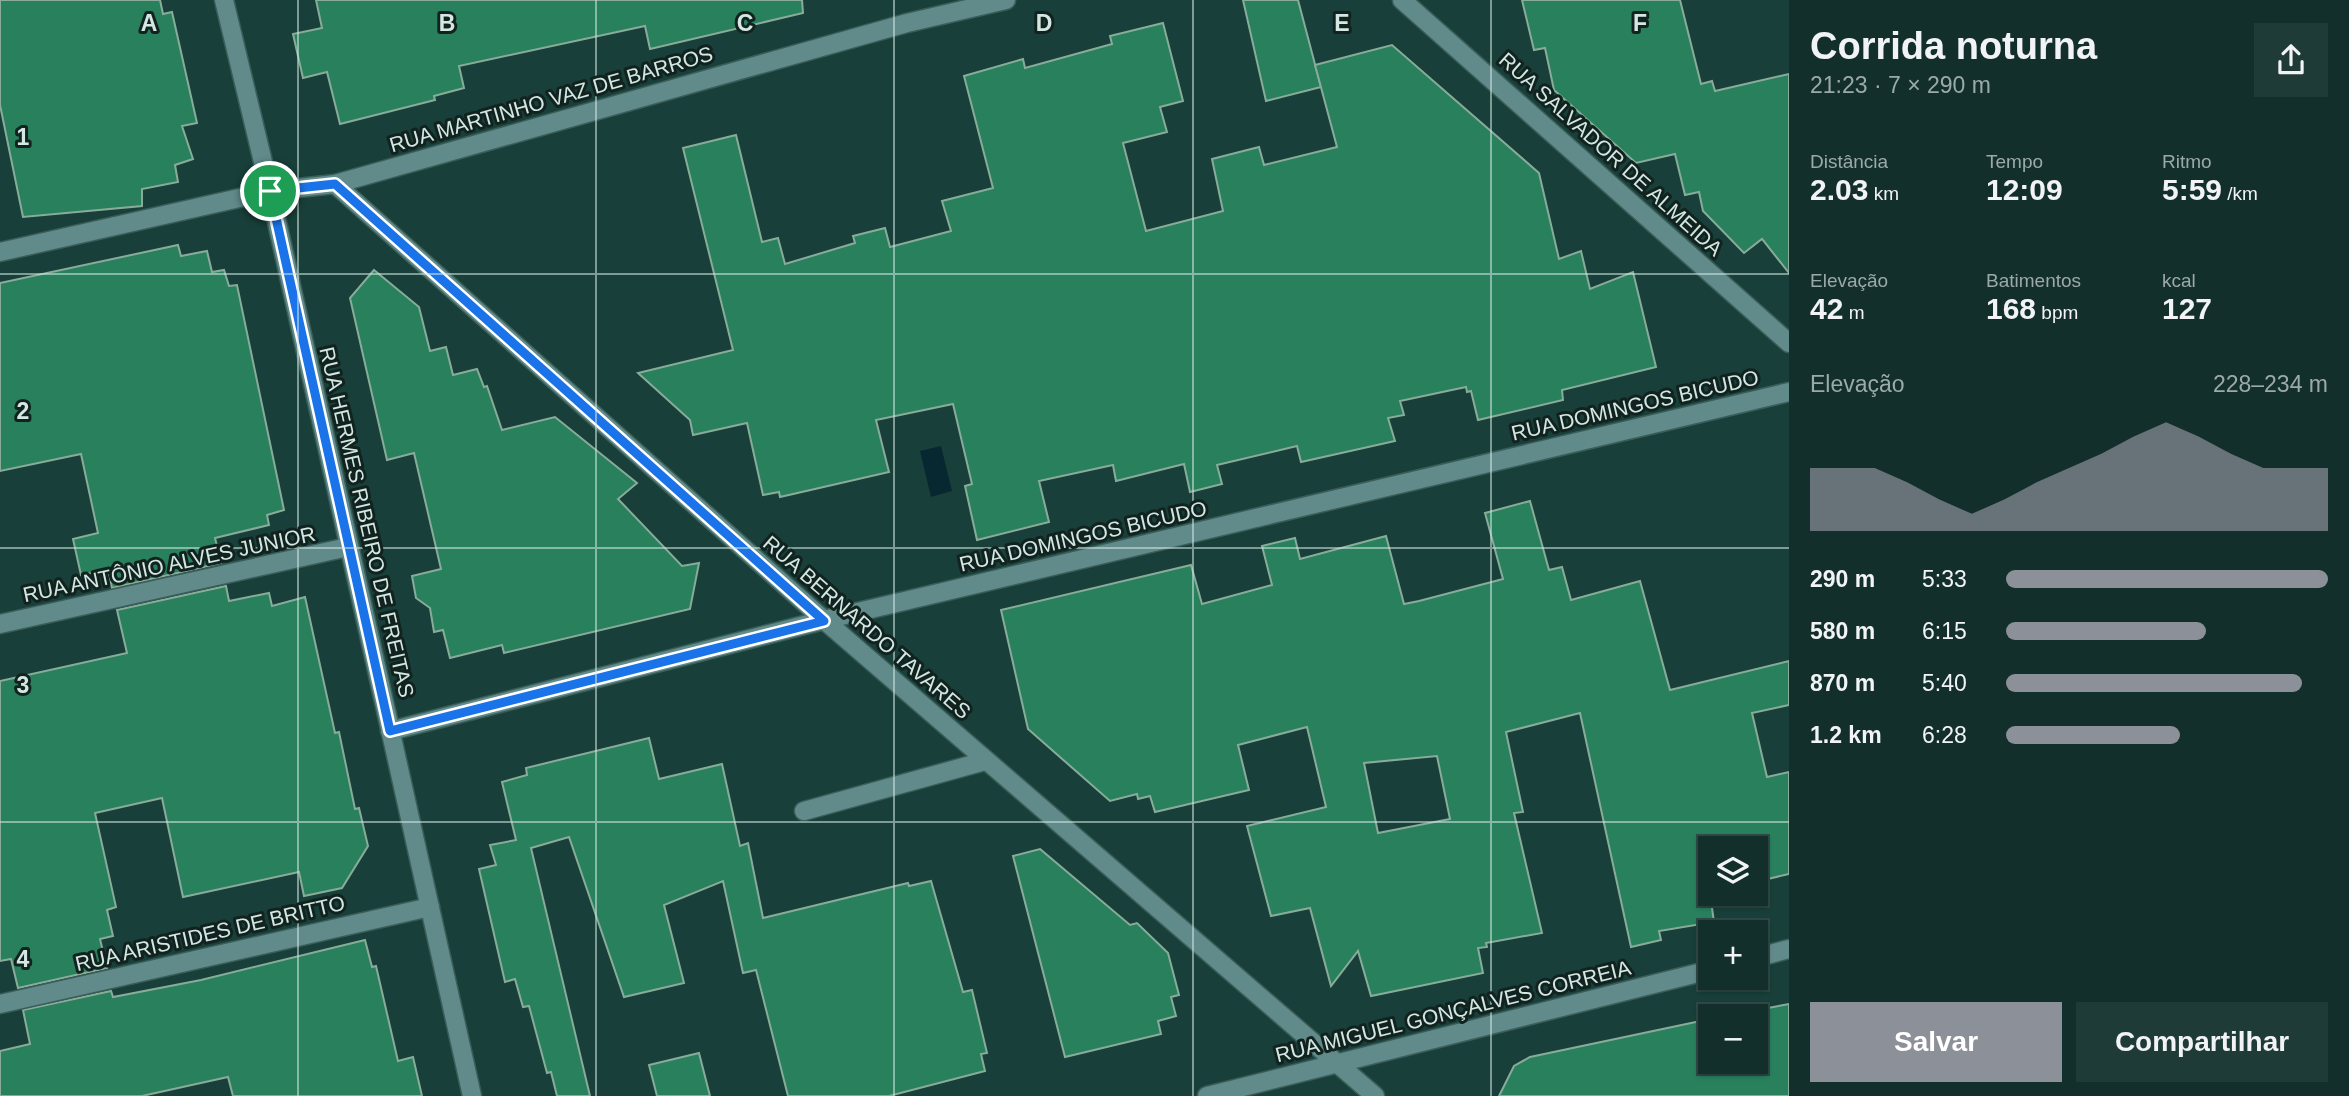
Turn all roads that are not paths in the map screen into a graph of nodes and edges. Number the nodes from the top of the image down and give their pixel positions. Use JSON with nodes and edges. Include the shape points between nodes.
{"nodes":[{"id":1,"x":224,"y":0,"type":"edge"},
{"id":2,"x":1006,"y":0,"type":"edge"},
{"id":3,"x":1402,"y":0,"type":"edge"},
{"id":4,"x":335,"y":184,"type":"junction"},
{"id":5,"x":270,"y":191,"type":"junction"},
{"id":6,"x":0,"y":252,"type":"edge"},
{"id":7,"x":1789,"y":342,"type":"edge"},
{"id":8,"x":1789,"y":392,"type":"edge"},
{"id":9,"x":348,"y":547,"type":"junction"},
{"id":10,"x":824,"y":621,"type":"junction"},
{"id":11,"x":0,"y":624,"type":"edge"},
{"id":12,"x":390,"y":731,"type":"junction"},
{"id":13,"x":985,"y":761,"type":"junction"},
{"id":14,"x":804,"y":811,"type":"dead end"},
{"id":15,"x":430,"y":906,"type":"junction"},
{"id":16,"x":1789,"y":950,"type":"edge"},
{"id":17,"x":1768,"y":955,"type":"edge"},
{"id":18,"x":1698,"y":973,"type":"edge"},
{"id":19,"x":0,"y":1004,"type":"edge"},
{"id":20,"x":1338,"y":1065,"type":"junction"},
{"id":21,"x":472,"y":1096,"type":"edge"},
{"id":22,"x":1207,"y":1096,"type":"edge"},
{"id":23,"x":1375,"y":1096,"type":"edge"}],
"edges":[{"from":1,"to":5,"type":"street","name":"RUA HERMES RIBEIRO DE FREITAS"},
{"from":2,"to":4,"type":"street","name":"RUA MARTINHO VAZ DE BARROS","via":[[907,23]]},
{"from":3,"to":7,"type":"street","name":"RUA SALVADOR DE ALMEIDA"},
{"from":4,"to":5,"type":"street","name":"RUA MARTINHO VAZ DE BARROS"},
{"from":4,"to":10,"type":"street","name":"RUA BERNARDO TAVARES"},
{"from":5,"to":6,"type":"street","name":"RUA MARTINHO VAZ DE BARROS"},
{"from":5,"to":9,"type":"street","name":"RUA HERMES RIBEIRO DE FREITAS"},
{"from":8,"to":10,"type":"street","name":"RUA DOMINGOS BICUDO"},
{"from":9,"to":11,"type":"street","name":"RUA ANTÔNIO ALVES JUNIOR"},
{"from":9,"to":12,"type":"street","name":"RUA HERMES RIBEIRO DE FREITAS"},
{"from":10,"to":12,"type":"street","name":"RUA DOMINGOS BICUDO"},
{"from":10,"to":13,"type":"street","name":"RUA BERNARDO TAVARES"},
{"from":12,"to":15,"type":"street","name":"RUA HERMES RIBEIRO DE FREITAS"},
{"from":13,"to":14,"type":"street"},
{"from":13,"to":20,"type":"street","name":"RUA BERNARDO TAVARES"},
{"from":15,"to":19,"type":"street","name":"RUA ARISTIDES DE BRITTO"},
{"from":15,"to":21,"type":"street","name":"RUA HERMES RIBEIRO DE FREITAS"},
{"from":16,"to":17,"type":"street"},
{"from":18,"to":20,"type":"street","name":"RUA MIGUEL GONÇALVES CORREIA"},
{"from":20,"to":22,"type":"street","name":"RUA MIGUEL GONÇALVES CORREIA"},
{"from":20,"to":23,"type":"street","name":"RUA BERNARDO TAVARES"}]}
